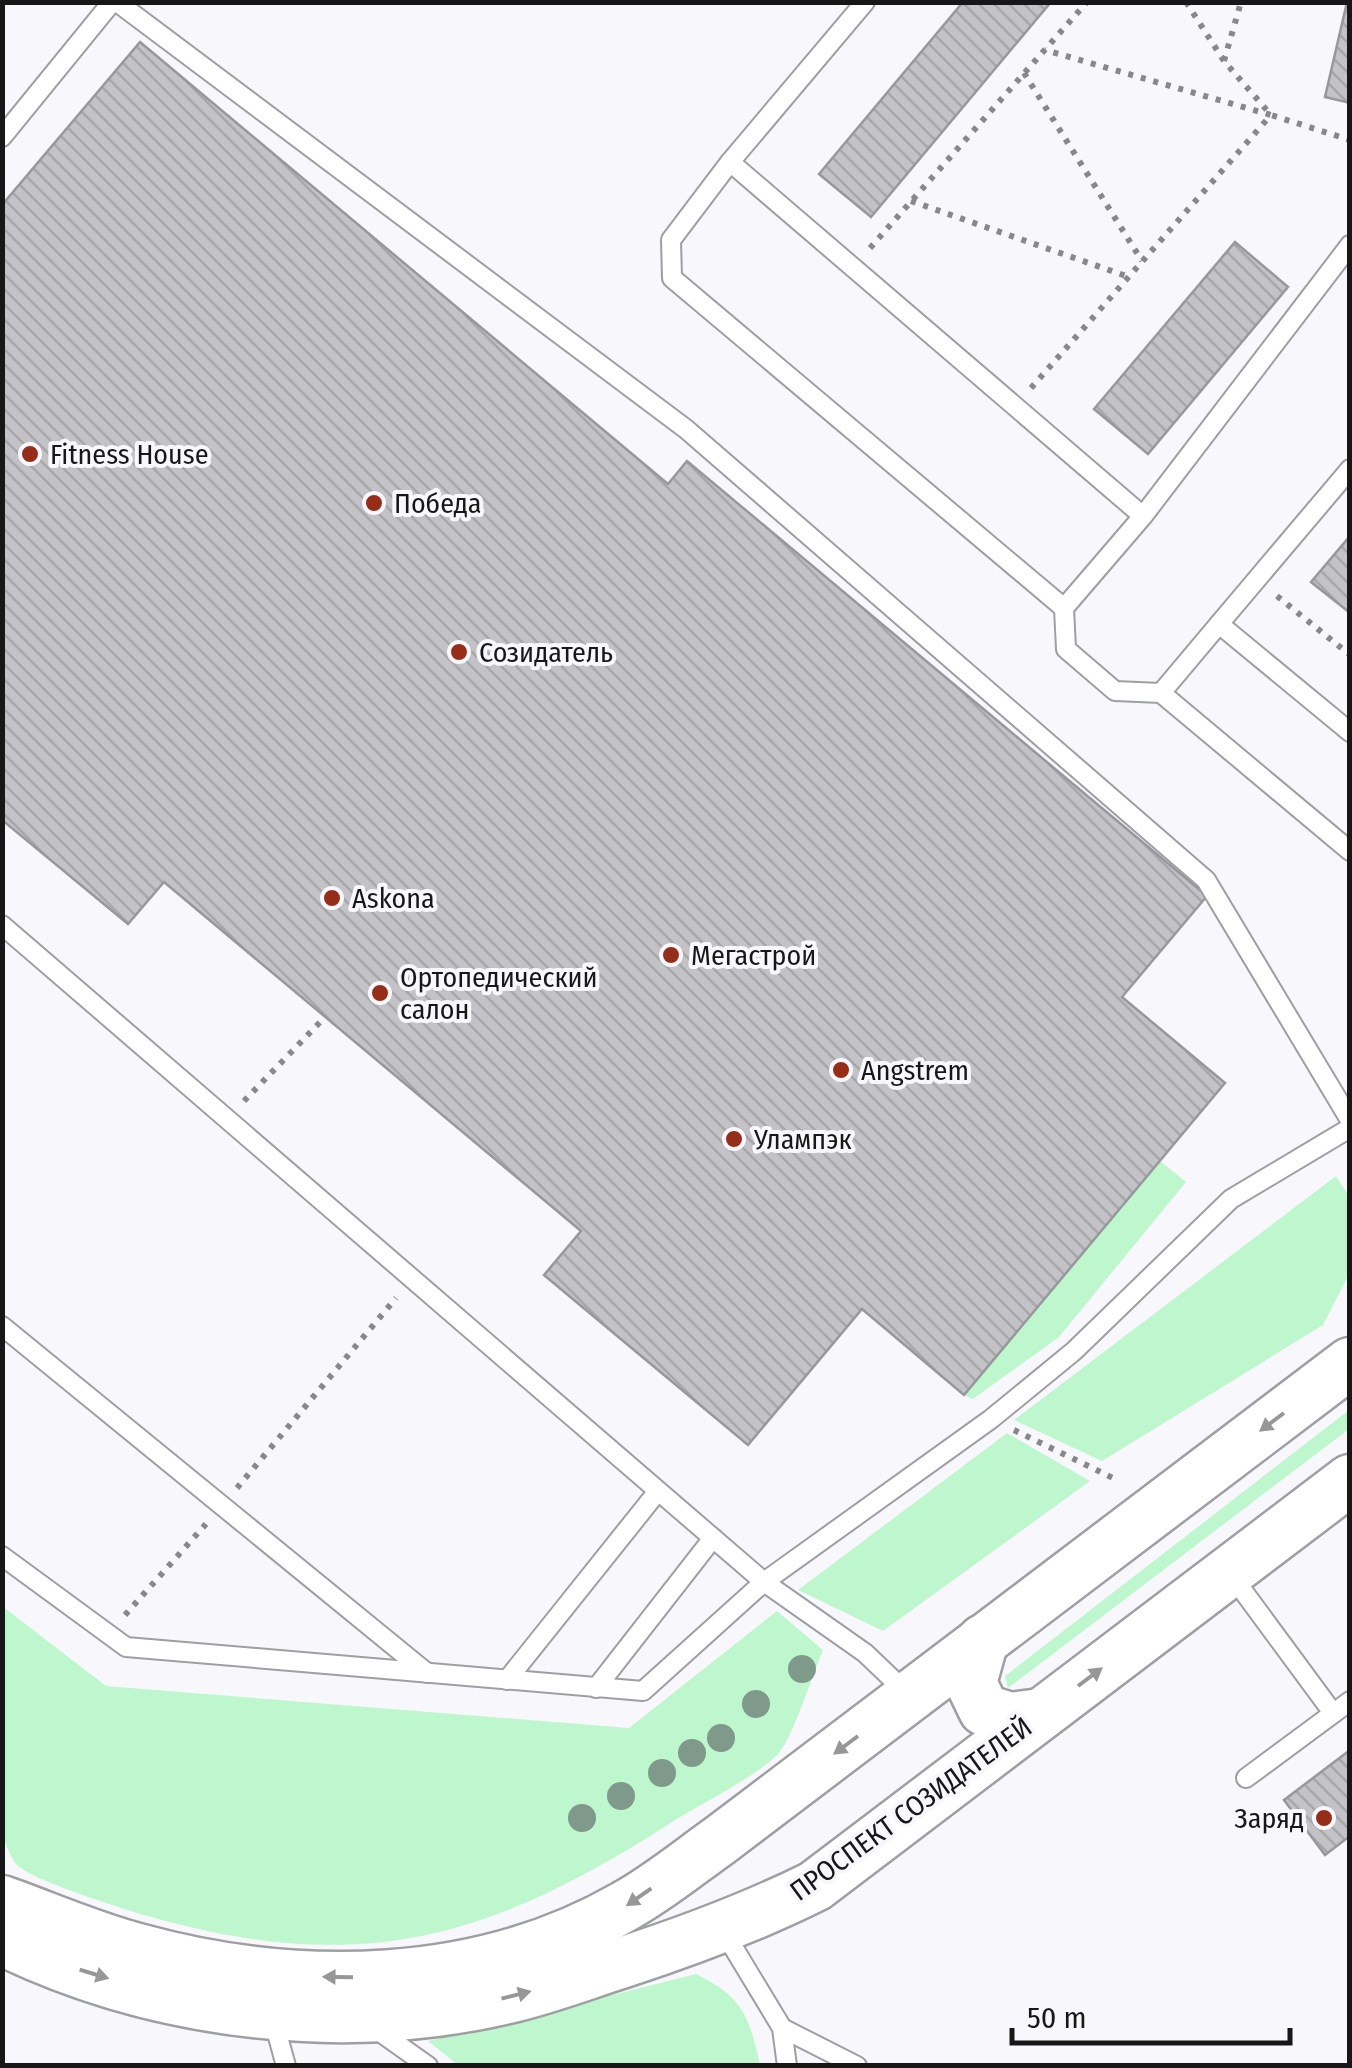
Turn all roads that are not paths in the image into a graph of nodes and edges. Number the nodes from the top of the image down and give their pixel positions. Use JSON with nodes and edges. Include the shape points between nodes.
{"nodes":[{"id":1,"x":114,"y":2,"type":"edge"},
{"id":2,"x":865,"y":2,"type":"edge"},
{"id":3,"x":2,"y":137,"type":"edge"},
{"id":4,"x":730,"y":162,"type":"junction"},
{"id":5,"x":1350,"y":245,"type":"edge"},
{"id":6,"x":1350,"y":469,"type":"edge"},
{"id":7,"x":1142,"y":516,"type":"junction"},
{"id":8,"x":1064,"y":608,"type":"junction"},
{"id":9,"x":1219,"y":624,"type":"junction"},
{"id":10,"x":1160,"y":693,"type":"junction"},
{"id":11,"x":1350,"y":732,"type":"edge"},
{"id":12,"x":1350,"y":851,"type":"edge"},
{"id":13,"x":2,"y":925,"type":"edge"},
{"id":14,"x":1350,"y":1120,"type":"edge"},
{"id":15,"x":1350,"y":1128,"type":"edge"},
{"id":16,"x":2,"y":1326,"type":"edge"},
{"id":17,"x":1350,"y":1363,"type":"edge"},
{"id":18,"x":1350,"y":1480,"type":"edge"},
{"id":19,"x":658,"y":1490,"type":"junction"},
{"id":20,"x":713,"y":1538,"type":"junction"},
{"id":21,"x":2,"y":1556,"type":"edge"},
{"id":22,"x":1228,"y":1572,"type":"junction"},
{"id":23,"x":764,"y":1582,"type":"junction"},
{"id":24,"x":983,"y":1640,"type":"junction"},
{"id":25,"x":427,"y":1673,"type":"junction"},
{"id":26,"x":507,"y":1680,"type":"junction"},
{"id":27,"x":596,"y":1688,"type":"junction"},
{"id":28,"x":910,"y":1696,"type":"junction"},
{"id":29,"x":1350,"y":1701,"type":"edge"},
{"id":30,"x":1332,"y":1713,"type":"junction"},
{"id":31,"x":1041,"y":1714,"type":"junction"},
{"id":32,"x":1246,"y":1778,"type":"dead end"},
{"id":33,"x":2,"y":1901,"type":"edge"},
{"id":34,"x":722,"y":1930,"type":"junction"},
{"id":35,"x":2,"y":1940,"type":"edge"},
{"id":36,"x":272,"y":2015,"type":"junction"},
{"id":37,"x":360,"y":2018,"type":"junction"},
{"id":38,"x":782,"y":2028,"type":"junction"},
{"id":39,"x":286,"y":2066,"type":"edge"},
{"id":40,"x":428,"y":2066,"type":"edge"},
{"id":41,"x":787,"y":2066,"type":"edge"},
{"id":42,"x":858,"y":2066,"type":"edge"}],
"edges":[{"from":1,"to":3,"type":"lane"},
{"from":1,"to":14,"type":"lane","via":[[686,429],[1206,880]]},
{"from":2,"to":4,"type":"lane"},
{"from":4,"to":7,"type":"lane"},
{"from":4,"to":8,"type":"lane","via":[[671,240],[672,278]]},
{"from":5,"to":7,"type":"lane"},
{"from":6,"to":9,"type":"lane"},
{"from":7,"to":8,"type":"lane"},
{"from":8,"to":10,"type":"lane","via":[[1066,649],[1114,691]]},
{"from":9,"to":10,"type":"lane"},
{"from":9,"to":11,"type":"lane"},
{"from":10,"to":12,"type":"lane"},
{"from":13,"to":19,"type":"lane"},
{"from":15,"to":23,"type":"lane","via":[[1231,1198],[1074,1351]]},
{"from":16,"to":25,"type":"lane"},
{"from":17,"to":24,"type":"main road","one_way":true},
{"from":18,"to":22,"type":"main road","name":"ПРОСПЕКТ СОЗИДАТЕЛЕЙ"},
{"from":19,"to":20,"type":"lane"},
{"from":19,"to":26,"type":"lane"},
{"from":20,"to":23,"type":"lane"},
{"from":20,"to":27,"type":"lane"},
{"from":21,"to":25,"type":"lane","via":[[126,1647]]},
{"from":22,"to":30,"type":"lane"},
{"from":31,"to":22,"type":"main road","name":"ПРОСПЕКТ СОЗИДАТЕЛЕЙ","one_way":true},
{"from":23,"to":27,"type":"lane","via":[[643,1692]]},
{"from":23,"to":28,"type":"lane","via":[[865,1653]]},
{"from":24,"to":28,"type":"main road"},
{"from":24,"to":31,"type":"main road","via":[[971,1684],[984,1710],[1011,1718]]},
{"from":25,"to":26,"type":"lane"},
{"from":26,"to":27,"type":"lane"},
{"from":28,"to":33,"type":"main road","one_way":true,"via":[[625,1906],[527,1950],[436,1972],[340,1978],[209,1964],[137,1949]]},
{"from":29,"to":30,"type":"lane"},
{"from":30,"to":32,"type":"lane"},
{"from":31,"to":34,"type":"main road","name":"ПРОСПЕКТ СОЗИДАТЕЛЕЙ","via":[[815,1886]]},
{"from":37,"to":34,"type":"main road","name":"ПРОСПЕКТ СОЗИДАТЕЛЕЙ","one_way":true,"via":[[515,1996]]},
{"from":34,"to":38,"type":"lane"},
{"from":35,"to":36,"type":"main road","name":"ПРОСПЕКТ СОЗИДАТЕЛЕЙ","one_way":true,"via":[[151,1991]]},
{"from":36,"to":37,"type":"main road","name":"ПРОСПЕКТ СОЗИДАТЕЛЕЙ"},
{"from":36,"to":39,"type":"lane"},
{"from":37,"to":40,"type":"lane"},
{"from":38,"to":41,"type":"lane"},
{"from":38,"to":42,"type":"lane"}]}
